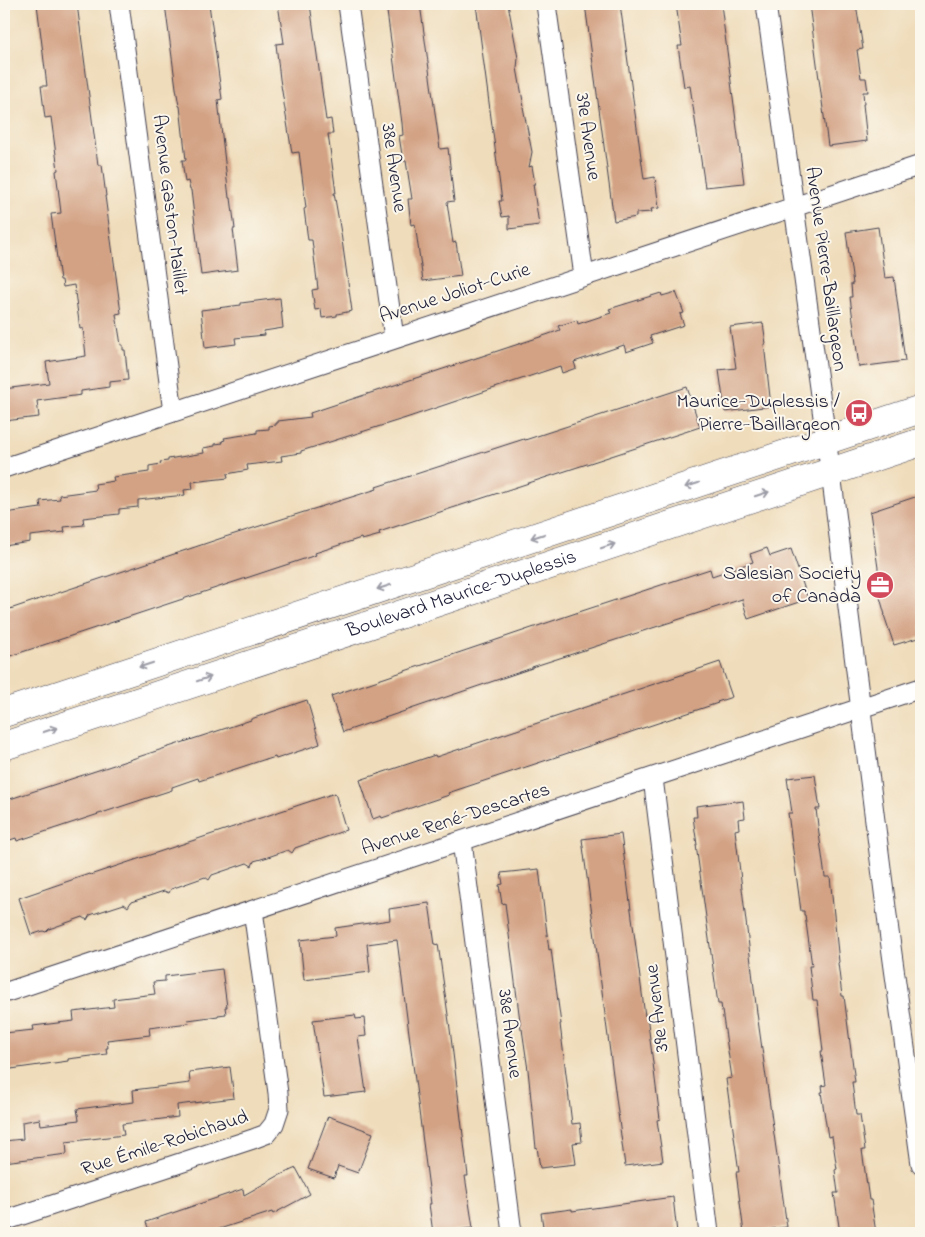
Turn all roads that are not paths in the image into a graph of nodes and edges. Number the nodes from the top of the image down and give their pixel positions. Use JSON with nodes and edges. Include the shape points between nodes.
{"nodes":[{"id":1,"x":119,"y":4,"type":"edge"},
{"id":2,"x":348,"y":4,"type":"edge"},
{"id":3,"x":546,"y":4,"type":"edge"},
{"id":4,"x":766,"y":4,"type":"edge"},
{"id":5,"x":921,"y":165,"type":"edge"},
{"id":6,"x":794,"y":207,"type":"junction"},
{"id":7,"x":584,"y":276,"type":"junction"},
{"id":8,"x":394,"y":338,"type":"junction"},
{"id":9,"x":921,"y":409,"type":"edge"},
{"id":10,"x":173,"y":412,"type":"junction"},
{"id":11,"x":826,"y":440,"type":"junction"},
{"id":12,"x":921,"y":442,"type":"edge"},
{"id":13,"x":4,"y":468,"type":"edge"},
{"id":14,"x":830,"y":472,"type":"junction"},
{"id":15,"x":921,"y":688,"type":"edge"},
{"id":16,"x":860,"y":708,"type":"junction"},
{"id":17,"x":4,"y":713,"type":"edge"},
{"id":18,"x":4,"y":746,"type":"edge"},
{"id":19,"x":653,"y":778,"type":"junction"},
{"id":20,"x":462,"y":841,"type":"junction"},
{"id":21,"x":253,"y":910,"type":"junction"},
{"id":22,"x":4,"y":993,"type":"edge"},
{"id":23,"x":921,"y":1164,"type":"edge"},
{"id":24,"x":4,"y":1222,"type":"edge"},
{"id":25,"x":512,"y":1233,"type":"edge"},
{"id":26,"x":708,"y":1233,"type":"edge"}],
"edges":[{"from":1,"to":10,"type":"street","name":"Avenue Gaston-Maillet"},
{"from":2,"to":8,"type":"street","name":"38e Avenue"},
{"from":3,"to":7,"type":"street","name":"39e Avenue"},
{"from":4,"to":6,"type":"street","name":"Avenue Pierre-Baillargeon"},
{"from":5,"to":6,"type":"street","name":"Avenue Joliot-Curie"},
{"from":6,"to":7,"type":"street","name":"Avenue Joliot-Curie"},
{"from":6,"to":11,"type":"street","name":"Avenue Pierre-Baillargeon"},
{"from":7,"to":8,"type":"street","name":"Avenue Joliot-Curie"},
{"from":8,"to":10,"type":"street","name":"Avenue Joliot-Curie"},
{"from":9,"to":11,"type":"street","name":"Boulevard Maurice-Duplessis"},
{"from":10,"to":13,"type":"street","name":"Avenue Joliot-Curie"},
{"from":11,"to":14,"type":"street","name":"Avenue Pierre-Baillargeon"},
{"from":11,"to":17,"type":"street","name":"Boulevard Maurice-Duplessis","one_way":true},
{"from":12,"to":14,"type":"street","name":"Boulevard Maurice-Duplessis"},
{"from":14,"to":16,"type":"street","name":"Avenue Pierre-Baillargeon"},
{"from":18,"to":14,"type":"street","name":"Boulevard Maurice-Duplessis","one_way":true},
{"from":15,"to":16,"type":"street","name":"Avenue René-Descartes"},
{"from":16,"to":19,"type":"street","name":"Avenue René-Descartes"},
{"from":16,"to":23,"type":"street","name":"Avenue Pierre-Baillargeon"},
{"from":19,"to":20,"type":"street","name":"Avenue René-Descartes"},
{"from":19,"to":26,"type":"street","name":"39e Avenue"},
{"from":20,"to":21,"type":"street","name":"Avenue René-Descartes"},
{"from":20,"to":25,"type":"street","name":"38e Avenue"},
{"from":21,"to":22,"type":"street","name":"Avenue René-Descartes"},
{"from":21,"to":24,"type":"street","name":"Rue Émile-Robichaud","via":[[278,1093],[279,1109],[274,1124],[266,1134],[253,1139]]}]}
